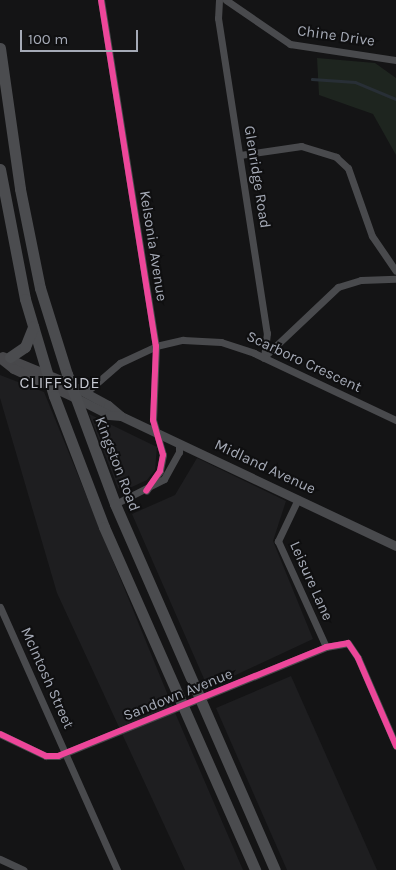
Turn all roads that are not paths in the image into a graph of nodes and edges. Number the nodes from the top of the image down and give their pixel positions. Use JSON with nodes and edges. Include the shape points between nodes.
{"nodes":[{"id":1,"x":101,"y":0,"type":"edge"},
{"id":2,"x":219,"y":0,"type":"edge"},
{"id":3,"x":226,"y":0,"type":"edge"},
{"id":4,"x":0,"y":48,"type":"edge"},
{"id":5,"x":396,"y":60,"type":"edge"},
{"id":6,"x":240,"y":155,"type":"junction"},
{"id":7,"x":0,"y":169,"type":"edge"},
{"id":8,"x":396,"y":271,"type":"edge"},
{"id":9,"x":396,"y":279,"type":"edge"},
{"id":10,"x":33,"y":327,"type":"junction"},
{"id":11,"x":156,"y":346,"type":"junction"},
{"id":12,"x":3,"y":357,"type":"edge"},
{"id":13,"x":264,"y":358,"type":"junction"},
{"id":14,"x":48,"y":379,"type":"junction"},
{"id":15,"x":71,"y":385,"type":"junction"},
{"id":16,"x":91,"y":388,"type":"dead end"},
{"id":17,"x":76,"y":398,"type":"junction"},
{"id":18,"x":121,"y":416,"type":"junction"},
{"id":19,"x":396,"y":420,"type":"edge"},
{"id":20,"x":158,"y":434,"type":"junction"},
{"id":21,"x":179,"y":443,"type":"junction"},
{"id":22,"x":146,"y":491,"type":"junction"},
{"id":23,"x":298,"y":499,"type":"junction"},
{"id":24,"x":115,"y":504,"type":"junction"},
{"id":25,"x":396,"y":546,"type":"edge"},
{"id":26,"x":0,"y":608,"type":"edge"},
{"id":27,"x":326,"y":647,"type":"junction"},
{"id":28,"x":201,"y":700,"type":"junction"},
{"id":29,"x":182,"y":705,"type":"junction"},
{"id":30,"x":0,"y":734,"type":"edge"},
{"id":31,"x":396,"y":746,"type":"edge"},
{"id":32,"x":66,"y":754,"type":"junction"},
{"id":33,"x":0,"y":858,"type":"edge"},
{"id":34,"x":24,"y":870,"type":"edge"},
{"id":35,"x":117,"y":870,"type":"edge"},
{"id":36,"x":255,"y":870,"type":"edge"},
{"id":37,"x":275,"y":870,"type":"edge"}],
"edges":[{"from":1,"to":11,"type":"street","name":"Kelsonia Avenue"},
{"from":2,"to":6,"type":"street","name":"Glenridge Road","via":[[218,14]]},
{"from":3,"to":5,"type":"street","name":"Chine Drive","via":[[290,44],[376,54]]},
{"from":4,"to":15,"type":"main road","name":"Kingston Road","via":[[20,189],[40,288]]},
{"from":6,"to":8,"type":"street","via":[[301,146],[336,157],[348,168],[370,230]]},
{"from":6,"to":13,"type":"street","name":"Glenridge Road","via":[[267,333]]},
{"from":7,"to":10,"type":"main road","via":[[9,225]]},
{"from":9,"to":13,"type":"street","via":[[361,280],[338,287]]},
{"from":10,"to":12,"type":"main road","via":[[25,347]]},
{"from":10,"to":14,"type":"main road"},
{"from":11,"to":13,"type":"street","name":"Scarboro Crescent","via":[[183,340],[221,342]]},
{"from":11,"to":16,"type":"street","name":"Scarboro Crescent","via":[[120,363]]},
{"from":11,"to":20,"type":"street","name":"Kelsonia Avenue","via":[[153,420]]},
{"from":12,"to":14,"type":"main road","name":"Midland Avenue"},
{"from":13,"to":19,"type":"street","name":"Scarboro Crescent"},
{"from":14,"to":15,"type":"main road","name":"Midland Avenue"},
{"from":14,"to":17,"type":"main road","name":"Midland Avenue"},
{"from":14,"to":29,"type":"main road","via":[[104,527]]},
{"from":15,"to":17,"type":"main road","name":"Kingston Road"},
{"from":15,"to":18,"type":"street","name":"Midland Avenue","via":[[108,404]]},
{"from":17,"to":18,"type":"street","name":"Midland Avenue","via":[[109,415]]},
{"from":17,"to":24,"type":"main road","name":"Kingston Road"},
{"from":18,"to":20,"type":"street","name":"Midland Avenue"},
{"from":20,"to":21,"type":"street","name":"Midland Avenue"},
{"from":20,"to":22,"type":"street","name":"Kelsonia Avenue","via":[[163,448],[162,463]]},
{"from":21,"to":22,"type":"street","via":[[179,452],[164,479]]},
{"from":21,"to":23,"type":"street","name":"Midland Avenue"},
{"from":22,"to":24,"type":"street"},
{"from":23,"to":25,"type":"street","name":"Midland Avenue"},
{"from":23,"to":27,"type":"street","name":"Leisure Lane","via":[[278,541]]},
{"from":24,"to":28,"type":"main road","name":"Kingston Road"},
{"from":26,"to":32,"type":"street","name":"McIntosh Street"},
{"from":27,"to":28,"type":"street","name":"Sandown Avenue"},
{"from":27,"to":31,"type":"street","name":"Sandown Avenue","via":[[348,643],[358,658]]},
{"from":28,"to":29,"type":"street","name":"Sandown Avenue"},
{"from":28,"to":37,"type":"main road","name":"Kingston Road"},
{"from":29,"to":32,"type":"street","name":"Sandown Avenue"},
{"from":29,"to":36,"type":"main road"},
{"from":30,"to":32,"type":"street","name":"Sandown Avenue","via":[[46,756]]},
{"from":32,"to":35,"type":"street","name":"McIntosh Street"},
{"from":33,"to":34,"type":"street"}]}
